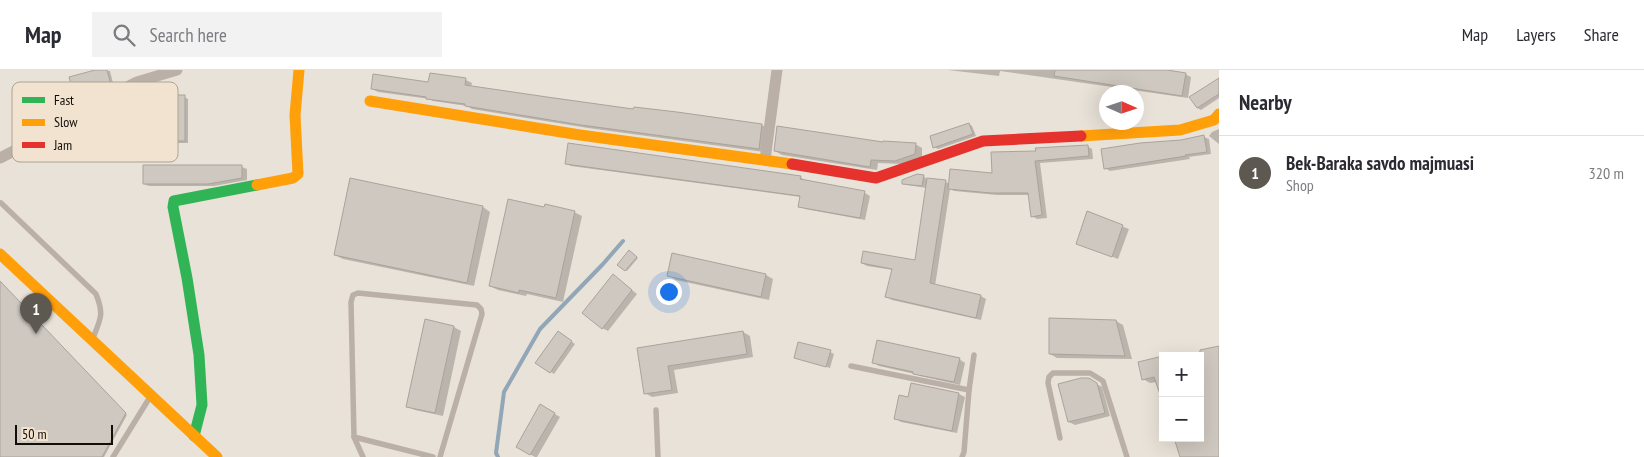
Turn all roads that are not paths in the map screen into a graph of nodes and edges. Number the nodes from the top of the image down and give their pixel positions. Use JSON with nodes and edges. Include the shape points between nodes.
{"nodes":[{"id":1,"x":177,"y":70,"type":"edge"},
{"id":2,"x":299,"y":70,"type":"edge"},
{"id":3,"x":777,"y":70,"type":"edge"},
{"id":4,"x":137,"y":82,"type":"edge"},
{"id":5,"x":370,"y":101,"type":"dead end"},
{"id":6,"x":1219,"y":114,"type":"edge"},
{"id":7,"x":12,"y":152,"type":"edge"},
{"id":8,"x":0,"y":158,"type":"edge"},
{"id":9,"x":765,"y":160,"type":"junction"},
{"id":10,"x":1,"y":203,"type":"dead end"},
{"id":11,"x":0,"y":254,"type":"edge"},
{"id":12,"x":92,"y":341,"type":"junction"},
{"id":13,"x":974,"y":355,"type":"dead end"},
{"id":14,"x":851,"y":366,"type":"dead end"},
{"id":15,"x":969,"y":390,"type":"junction"},
{"id":16,"x":150,"y":396,"type":"junction"},
{"id":17,"x":656,"y":410,"type":"dead end"},
{"id":18,"x":194,"y":436,"type":"junction"},
{"id":19,"x":354,"y":437,"type":"junction"},
{"id":20,"x":1060,"y":438,"type":"dead end"},
{"id":21,"x":113,"y":457,"type":"edge"},
{"id":22,"x":218,"y":457,"type":"edge"},
{"id":23,"x":363,"y":457,"type":"edge"},
{"id":24,"x":433,"y":457,"type":"edge"},
{"id":25,"x":440,"y":457,"type":"edge"},
{"id":26,"x":658,"y":457,"type":"edge"},
{"id":27,"x":962,"y":457,"type":"edge"},
{"id":28,"x":1127,"y":457,"type":"edge"}],
"edges":[{"from":1,"to":4,"type":"street"},
{"from":2,"to":18,"type":"street","via":[[295,115],[298,174],[293,178],[174,201],[199,356],[202,405]]},
{"from":3,"to":9,"type":"street"},
{"from":5,"to":9,"type":"street","via":[[580,135]]},
{"from":6,"to":9,"type":"street","via":[[1214,120],[1180,130],[983,142],[876,178]]},
{"from":7,"to":8,"type":"street"},
{"from":10,"to":12,"type":"lane","via":[[96,294],[101,319]]},
{"from":11,"to":12,"type":"street"},
{"from":12,"to":16,"type":"street"},
{"from":13,"to":15,"type":"lane"},
{"from":14,"to":15,"type":"lane"},
{"from":15,"to":27,"type":"lane"},
{"from":16,"to":18,"type":"street"},
{"from":16,"to":21,"type":"lane"},
{"from":17,"to":26,"type":"lane"},
{"from":18,"to":22,"type":"street"},
{"from":19,"to":23,"type":"lane"},
{"from":19,"to":24,"type":"lane"},
{"from":19,"to":25,"type":"lane","via":[[353,295],[478,305],[482,314]]},
{"from":20,"to":28,"type":"lane","via":[[1049,377],[1053,373],[1090,373],[1103,380]]}]}
